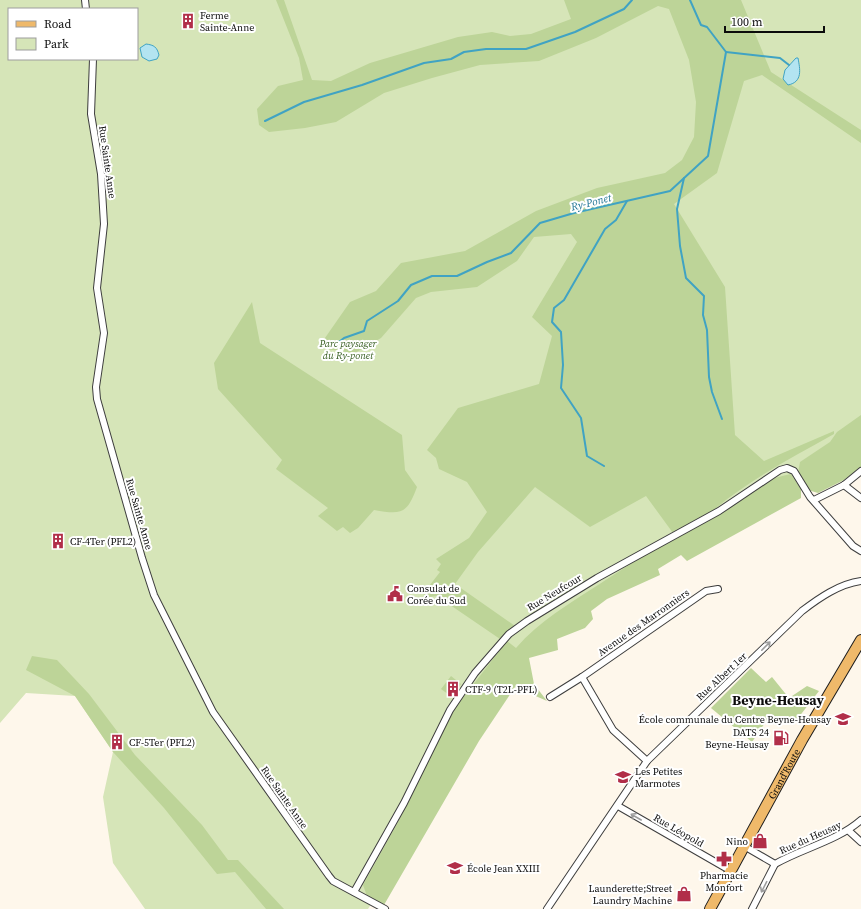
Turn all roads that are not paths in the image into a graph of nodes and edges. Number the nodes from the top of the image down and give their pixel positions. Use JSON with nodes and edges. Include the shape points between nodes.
{"nodes":[{"id":1,"x":93,"y":60,"type":"edge"},
{"id":2,"x":861,"y":471,"type":"edge"},
{"id":3,"x":844,"y":485,"type":"junction"},
{"id":4,"x":861,"y":498,"type":"edge"},
{"id":5,"x":814,"y":500,"type":"junction"},
{"id":6,"x":861,"y":551,"type":"edge"},
{"id":7,"x":861,"y":581,"type":"edge"},
{"id":8,"x":718,"y":589,"type":"dead end"},
{"id":9,"x":861,"y":640,"type":"edge"},
{"id":10,"x":582,"y":677,"type":"junction"},
{"id":11,"x":550,"y":697,"type":"dead end"},
{"id":12,"x":647,"y":761,"type":"junction"},
{"id":13,"x":618,"y":806,"type":"junction"},
{"id":14,"x":861,"y":820,"type":"edge"},
{"id":15,"x":849,"y":831,"type":"junction"},
{"id":16,"x":861,"y":842,"type":"edge"},
{"id":17,"x":744,"y":846,"type":"junction"},
{"id":18,"x":775,"y":864,"type":"junction"},
{"id":19,"x":731,"y":871,"type":"junction"},
{"id":20,"x":354,"y":892,"type":"junction"},
{"id":21,"x":385,"y":909,"type":"edge"},
{"id":22,"x":547,"y":909,"type":"edge"},
{"id":23,"x":710,"y":909,"type":"edge"},
{"id":24,"x":752,"y":909,"type":"edge"}],
"edges":[{"from":1,"to":20,"type":"street","name":"Rue Sainte Anne","via":[[91,114],[101,174],[104,224],[98,288],[104,333],[96,387],[97,399],[142,558],[154,595],[213,712],[329,876],[333,881]]},
{"from":2,"to":3,"type":"street"},
{"from":3,"to":4,"type":"street"},
{"from":3,"to":5,"type":"street"},
{"from":5,"to":6,"type":"street","name":"Rue Neufcour","via":[[853,546]]},
{"from":5,"to":20,"type":"street","name":"Rue Neufcour","via":[[793,470],[780,470],[719,511],[591,582],[509,634],[475,674],[450,710],[404,803]]},
{"from":12,"to":7,"type":"street","name":"Rue Albert 1er","one_way":true,"via":[[802,611],[838,588]]},
{"from":8,"to":10,"type":"street","name":"Avenue des Marronniers","via":[[706,591]]},
{"from":9,"to":17,"type":"main road","name":"Grand'Route"},
{"from":10,"to":11,"type":"street","name":"Avenue des Marronniers"},
{"from":10,"to":12,"type":"street","via":[[613,730]]},
{"from":12,"to":13,"type":"street","name":"Rue Albert 1er"},
{"from":19,"to":13,"type":"street","name":"Rue Léopold","one_way":true},
{"from":13,"to":22,"type":"street","name":"Rue Albert 1er"},
{"from":14,"to":15,"type":"street","name":"Rue du Heusay"},
{"from":15,"to":16,"type":"street"},
{"from":15,"to":18,"type":"street","name":"Rue du Heusay"},
{"from":17,"to":18,"type":"street","name":"Rue du Heusay"},
{"from":17,"to":19,"type":"main road","name":"Grand'Route"},
{"from":18,"to":24,"type":"street","one_way":true},
{"from":19,"to":23,"type":"main road","name":"Grand'Route"},
{"from":20,"to":21,"type":"street","name":"Rue Sainte Anne"}]}
